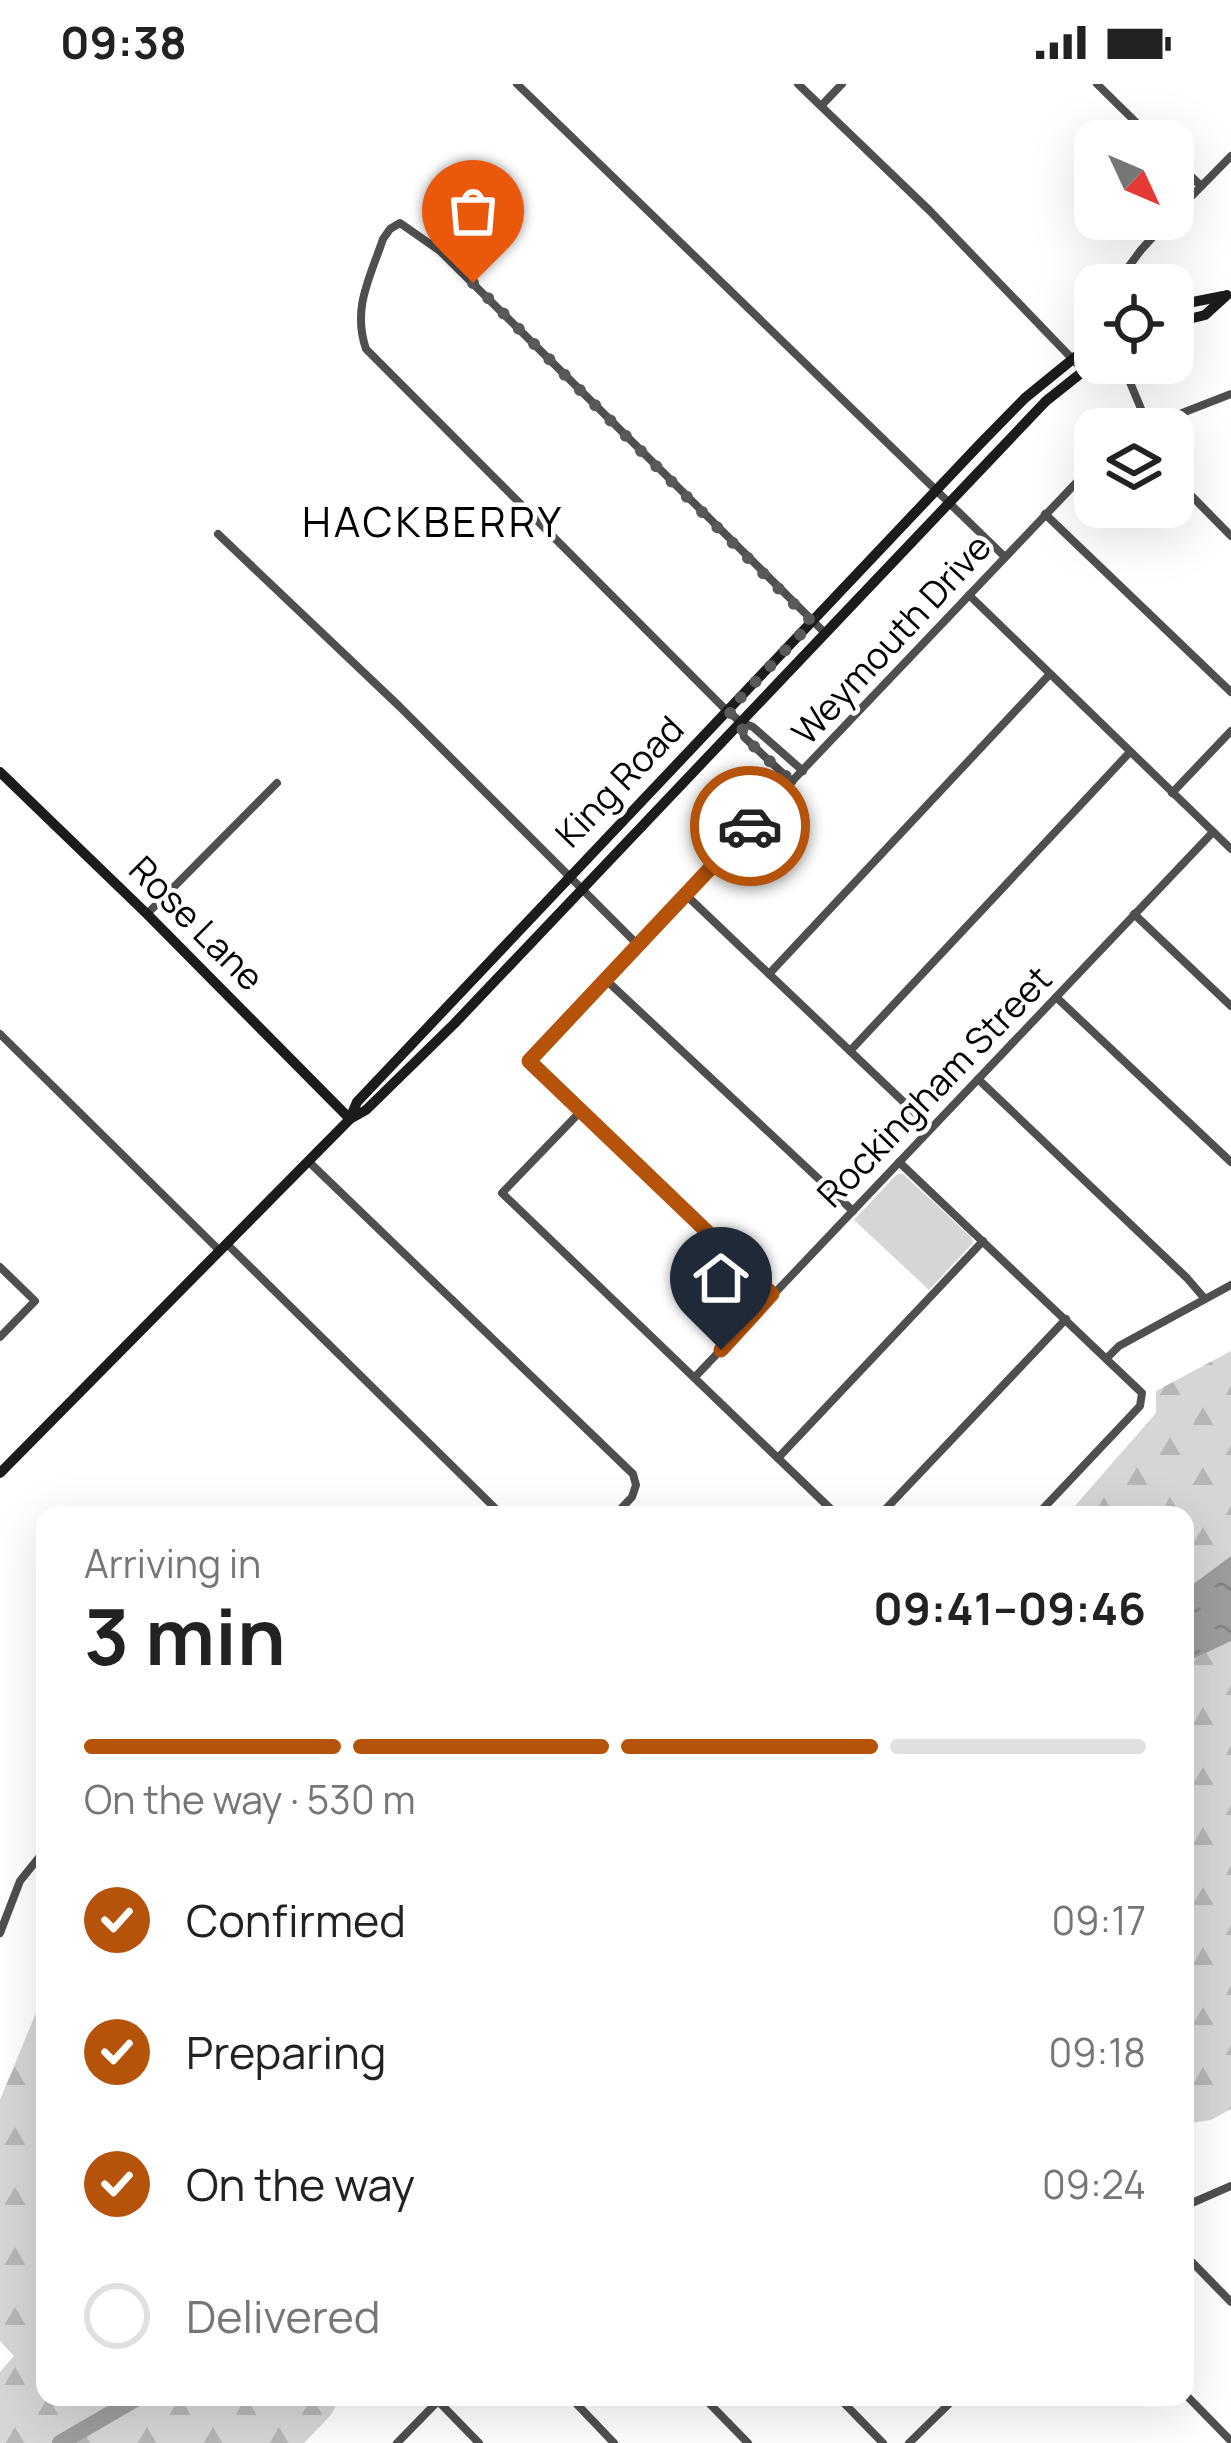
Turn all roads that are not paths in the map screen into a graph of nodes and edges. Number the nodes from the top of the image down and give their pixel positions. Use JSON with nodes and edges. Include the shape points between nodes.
{"nodes":[{"id":1,"x":517,"y":84,"type":"edge"},
{"id":2,"x":798,"y":84,"type":"edge"},
{"id":3,"x":842,"y":84,"type":"edge"},
{"id":4,"x":1097,"y":84,"type":"edge"},
{"id":5,"x":820,"y":106,"type":"junction"},
{"id":6,"x":1134,"y":120,"type":"edge"},
{"id":7,"x":1231,"y":156,"type":"edge"},
{"id":8,"x":1194,"y":179,"type":"edge"},
{"id":9,"x":1201,"y":186,"type":"junction"},
{"id":10,"x":1194,"y":193,"type":"edge"},
{"id":11,"x":1150,"y":240,"type":"edge"},
{"id":12,"x":1131,"y":264,"type":"edge"},
{"id":13,"x":1229,"y":295,"type":"edge"},
{"id":14,"x":1194,"y":302,"type":"edge"},
{"id":15,"x":1194,"y":318,"type":"edge"},
{"id":16,"x":1072,"y":357,"type":"junction"},
{"id":17,"x":1074,"y":359,"type":"edge"},
{"id":18,"x":1074,"y":378,"type":"edge"},
{"id":19,"x":1231,"y":394,"type":"edge"},
{"id":20,"x":1194,"y":409,"type":"edge"},
{"id":21,"x":1074,"y":485,"type":"edge"},
{"id":22,"x":935,"y":491,"type":"junction"},
{"id":23,"x":1194,"y":498,"type":"edge"},
{"id":24,"x":948,"y":503,"type":"junction"},
{"id":25,"x":1045,"y":514,"type":"junction"},
{"id":26,"x":218,"y":534,"type":"dead end"},
{"id":27,"x":1231,"y":536,"type":"edge"},
{"id":28,"x":1004,"y":557,"type":"junction"},
{"id":29,"x":968,"y":595,"type":"junction"},
{"id":30,"x":812,"y":622,"type":"junction"},
{"id":31,"x":825,"y":634,"type":"junction"},
{"id":32,"x":1049,"y":676,"type":"junction"},
{"id":33,"x":1231,"y":692,"type":"edge"},
{"id":34,"x":728,"y":711,"type":"junction"},
{"id":35,"x":741,"y":722,"type":"junction"},
{"id":36,"x":1231,"y":731,"type":"edge"},
{"id":37,"x":1130,"y":752,"type":"junction"},
{"id":38,"x":680,"y":761,"type":"junction"},
{"id":39,"x":803,"y":771,"type":"junction"},
{"id":40,"x":0,"y":772,"type":"edge"},
{"id":41,"x":691,"y":774,"type":"junction"},
{"id":42,"x":792,"y":782,"type":"junction"},
{"id":43,"x":277,"y":783,"type":"dead end"},
{"id":44,"x":1172,"y":793,"type":"junction"},
{"id":45,"x":1213,"y":832,"type":"junction"},
{"id":46,"x":1231,"y":849,"type":"edge"},
{"id":47,"x":568,"y":878,"type":"junction"},
{"id":48,"x":581,"y":890,"type":"junction"},
{"id":49,"x":685,"y":894,"type":"junction"},
{"id":50,"x":147,"y":914,"type":"junction"},
{"id":51,"x":1134,"y":914,"type":"junction"},
{"id":52,"x":637,"y":944,"type":"junction"},
{"id":53,"x":490,"y":961,"type":"junction"},
{"id":54,"x":503,"y":973,"type":"junction"},
{"id":55,"x":769,"y":974,"type":"junction"},
{"id":56,"x":604,"y":979,"type":"junction"},
{"id":57,"x":1056,"y":997,"type":"junction"},
{"id":58,"x":1231,"y":1006,"type":"edge"},
{"id":59,"x":0,"y":1034,"type":"edge"},
{"id":60,"x":850,"y":1051,"type":"junction"},
{"id":61,"x":978,"y":1079,"type":"junction"},
{"id":62,"x":580,"y":1111,"type":"junction"},
{"id":63,"x":350,"y":1119,"type":"junction"},
{"id":64,"x":931,"y":1128,"type":"junction"},
{"id":65,"x":308,"y":1161,"type":"junction"},
{"id":66,"x":899,"y":1162,"type":"junction"},
{"id":67,"x":1231,"y":1162,"type":"edge"},
{"id":68,"x":853,"y":1211,"type":"junction"},
{"id":69,"x":983,"y":1241,"type":"junction"},
{"id":70,"x":223,"y":1247,"type":"junction"},
{"id":71,"x":0,"y":1268,"type":"edge"},
{"id":72,"x":1231,"y":1286,"type":"edge"},
{"id":73,"x":772,"y":1294,"type":"junction"},
{"id":74,"x":1205,"y":1299,"type":"junction"},
{"id":75,"x":1066,"y":1319,"type":"junction"},
{"id":76,"x":0,"y":1337,"type":"edge"},
{"id":77,"x":1107,"y":1358,"type":"junction"},
{"id":78,"x":695,"y":1377,"type":"junction"},
{"id":79,"x":778,"y":1458,"type":"junction"},
{"id":80,"x":0,"y":1473,"type":"edge"},
{"id":81,"x":493,"y":1506,"type":"edge"},
{"id":82,"x":624,"y":1506,"type":"edge"},
{"id":83,"x":828,"y":1506,"type":"edge"},
{"id":84,"x":889,"y":1506,"type":"edge"},
{"id":85,"x":1046,"y":1506,"type":"edge"},
{"id":86,"x":36,"y":1862,"type":"edge"},
{"id":87,"x":0,"y":1933,"type":"edge"},
{"id":88,"x":1231,"y":2186,"type":"edge"},
{"id":89,"x":1194,"y":2202,"type":"edge"},
{"id":90,"x":1194,"y":2264,"type":"edge"},
{"id":91,"x":1231,"y":2302,"type":"edge"},
{"id":92,"x":1194,"y":2403,"type":"edge"},
{"id":93,"x":433,"y":2406,"type":"edge"},
{"id":94,"x":446,"y":2406,"type":"edge"},
{"id":95,"x":579,"y":2406,"type":"edge"},
{"id":96,"x":712,"y":2406,"type":"edge"},
{"id":97,"x":847,"y":2406,"type":"edge"},
{"id":98,"x":947,"y":2406,"type":"edge"},
{"id":99,"x":1231,"y":2441,"type":"edge"},
{"id":100,"x":397,"y":2443,"type":"edge"},
{"id":101,"x":479,"y":2443,"type":"edge"},
{"id":102,"x":614,"y":2443,"type":"edge"},
{"id":103,"x":748,"y":2443,"type":"edge"},
{"id":104,"x":883,"y":2443,"type":"edge"},
{"id":105,"x":909,"y":2443,"type":"edge"}],
"edges":[{"from":1,"to":22,"type":"street"},
{"from":2,"to":5,"type":"street"},
{"from":3,"to":5,"type":"street"},
{"from":4,"to":6,"type":"street"},
{"from":5,"to":16,"type":"street"},
{"from":7,"to":9,"type":"street"},
{"from":8,"to":9,"type":"street"},
{"from":9,"to":10,"type":"street"},
{"from":11,"to":12,"type":"street"},
{"from":13,"to":14,"type":"street"},
{"from":13,"to":15,"type":"street"},
{"from":16,"to":17,"type":"street"},
{"from":16,"to":22,"type":"street","name":"King Road"},
{"from":18,"to":24,"type":"street","name":"King Road"},
{"from":19,"to":20,"type":"street"},
{"from":21,"to":25,"type":"street","name":"Weymouth Drive"},
{"from":22,"to":24,"type":"street"},
{"from":22,"to":30,"type":"street","name":"King Road"},
{"from":23,"to":27,"type":"street"},
{"from":24,"to":28,"type":"street"},
{"from":24,"to":31,"type":"street","name":"King Road"},
{"from":25,"to":28,"type":"street","name":"Weymouth Drive"},
{"from":25,"to":33,"type":"street"},
{"from":26,"to":47,"type":"street"},
{"from":28,"to":29,"type":"street","name":"Weymouth Drive"},
{"from":29,"to":32,"type":"street"},
{"from":29,"to":39,"type":"street","name":"Weymouth Drive"},
{"from":30,"to":31,"type":"street"},
{"from":30,"to":34,"type":"street","name":"King Road"},
{"from":30,"to":34,"type":"street","via":[[440,251],[400,223],[390,230],[360,311],[366,349]]},
{"from":31,"to":35,"type":"street","name":"King Road"},
{"from":32,"to":37,"type":"street"},
{"from":32,"to":55,"type":"street"},
{"from":34,"to":35,"type":"street"},
{"from":34,"to":38,"type":"street","name":"King Road"},
{"from":35,"to":39,"type":"street"},
{"from":35,"to":41,"type":"street","name":"King Road"},
{"from":35,"to":42,"type":"street","via":[[744,737]]},
{"from":36,"to":44,"type":"street"},
{"from":37,"to":44,"type":"street"},
{"from":37,"to":60,"type":"street"},
{"from":38,"to":41,"type":"street"},
{"from":38,"to":47,"type":"street","name":"King Road"},
{"from":39,"to":42,"type":"street","name":"Weymouth Drive"},
{"from":40,"to":50,"type":"street","name":"Rose Lane"},
{"from":41,"to":48,"type":"street","name":"King Road"},
{"from":42,"to":49,"type":"street","name":"Weymouth Drive"},
{"from":43,"to":50,"type":"street"},
{"from":44,"to":45,"type":"street"},
{"from":45,"to":46,"type":"street"},
{"from":45,"to":51,"type":"street","name":"Rockingham Street"},
{"from":47,"to":48,"type":"street"},
{"from":47,"to":53,"type":"street","name":"King Road"},
{"from":48,"to":52,"type":"street"},
{"from":48,"to":54,"type":"street","name":"King Road"},
{"from":49,"to":52,"type":"street","name":"Weymouth Drive"},
{"from":49,"to":55,"type":"street"},
{"from":50,"to":63,"type":"street","name":"Rose Lane"},
{"from":51,"to":57,"type":"street","name":"Rockingham Street"},
{"from":51,"to":58,"type":"street"},
{"from":52,"to":56,"type":"street","name":"Weymouth Drive"},
{"from":53,"to":54,"type":"street"},
{"from":53,"to":63,"type":"street","name":"King Road"},
{"from":54,"to":63,"type":"street","name":"King Road"},
{"from":55,"to":60,"type":"street"},
{"from":56,"to":62,"type":"street","name":"Weymouth Drive","via":[[529,1061]]},
{"from":56,"to":68,"type":"street"},
{"from":57,"to":61,"type":"street","name":"Rockingham Street"},
{"from":57,"to":67,"type":"street"},
{"from":59,"to":70,"type":"street"},
{"from":60,"to":64,"type":"street"},
{"from":61,"to":64,"type":"street","name":"Rockingham Street"},
{"from":61,"to":74,"type":"street"},
{"from":62,"to":73,"type":"street"},
{"from":62,"to":78,"type":"street","via":[[502,1193]]},
{"from":63,"to":65,"type":"street","name":"King Road"},
{"from":64,"to":66,"type":"street","name":"Rockingham Street"},
{"from":65,"to":70,"type":"street","name":"King Road"},
{"from":65,"to":82,"type":"street","via":[[633,1474],[637,1485]]},
{"from":66,"to":68,"type":"street","name":"Rockingham Street"},
{"from":66,"to":69,"type":"street"},
{"from":68,"to":73,"type":"street","name":"Rockingham Street"},
{"from":69,"to":75,"type":"street"},
{"from":69,"to":79,"type":"street"},
{"from":70,"to":80,"type":"street","name":"King Road"},
{"from":70,"to":81,"type":"street"},
{"from":71,"to":76,"type":"street","via":[[35,1301]]},
{"from":72,"to":74,"type":"street"},
{"from":73,"to":78,"type":"street","name":"Rockingham Street"},
{"from":74,"to":77,"type":"street"},
{"from":75,"to":77,"type":"street"},
{"from":75,"to":84,"type":"street"},
{"from":77,"to":85,"type":"street","via":[[1138,1388],[1141,1406]]},
{"from":78,"to":79,"type":"street"},
{"from":79,"to":83,"type":"street"},
{"from":86,"to":87,"type":"street"},
{"from":88,"to":89,"type":"street"},
{"from":90,"to":91,"type":"street"},
{"from":92,"to":99,"type":"street"},
{"from":93,"to":100,"type":"street"},
{"from":94,"to":101,"type":"street"},
{"from":95,"to":102,"type":"street"},
{"from":96,"to":103,"type":"street"},
{"from":97,"to":104,"type":"street"},
{"from":98,"to":105,"type":"street"}]}
